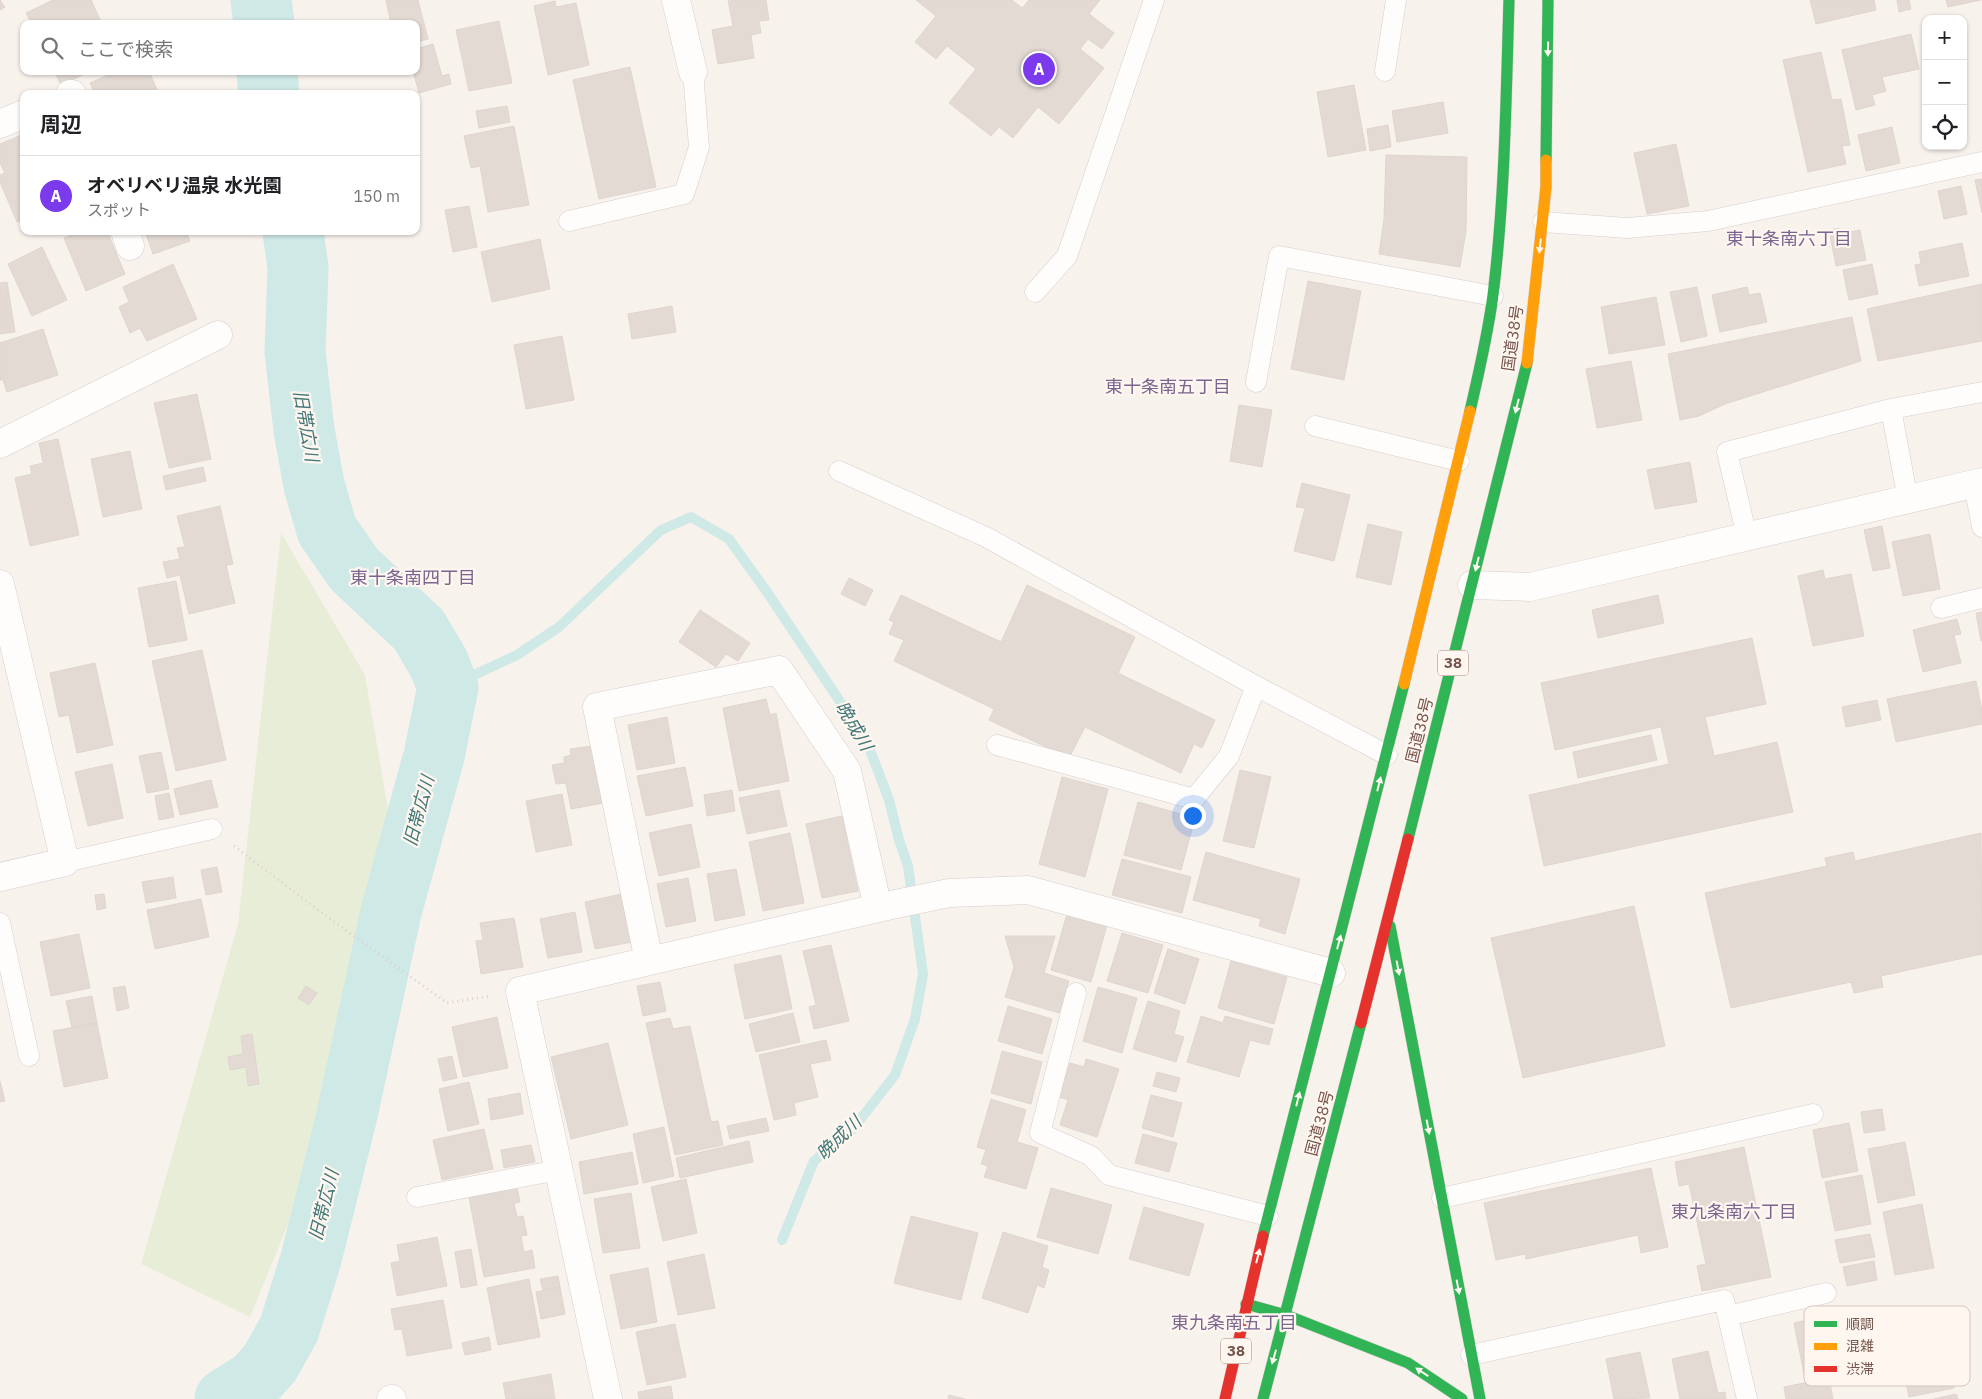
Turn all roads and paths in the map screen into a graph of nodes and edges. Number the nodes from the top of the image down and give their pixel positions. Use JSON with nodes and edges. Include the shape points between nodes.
{"nodes":[{"id":1,"x":676,"y":0,"type":"edge"},
{"id":2,"x":1154,"y":0,"type":"edge"},
{"id":3,"x":1396,"y":0,"type":"edge"},
{"id":4,"x":1509,"y":0,"type":"edge"},
{"id":5,"x":1548,"y":0,"type":"edge"},
{"id":6,"x":1386,"y":71,"type":"dead end"},
{"id":7,"x":693,"y":72,"type":"joint"},
{"id":8,"x":20,"y":116,"type":"edge"},
{"id":9,"x":0,"y":124,"type":"edge"},
{"id":10,"x":1982,"y":162,"type":"edge"},
{"id":11,"x":568,"y":221,"type":"dead end"},
{"id":12,"x":1543,"y":222,"type":"junction"},
{"id":13,"x":1035,"y":292,"type":"dead end"},
{"id":14,"x":1492,"y":296,"type":"junction"},
{"id":15,"x":218,"y":335,"type":"dead end"},
{"id":16,"x":1256,"y":382,"type":"dead end"},
{"id":17,"x":1982,"y":392,"type":"edge"},
{"id":18,"x":1891,"y":409,"type":"junction"},
{"id":19,"x":1315,"y":426,"type":"dead end"},
{"id":20,"x":0,"y":444,"type":"edge"},
{"id":21,"x":1459,"y":461,"type":"junction"},
{"id":22,"x":839,"y":471,"type":"dead end"},
{"id":23,"x":1978,"y":483,"type":"edge"},
{"id":24,"x":1908,"y":500,"type":"junction"},
{"id":25,"x":1982,"y":527,"type":"edge"},
{"id":26,"x":1746,"y":537,"type":"junction"},
{"id":27,"x":0,"y":584,"type":"edge"},
{"id":28,"x":1472,"y":585,"type":"junction"},
{"id":29,"x":1982,"y":598,"type":"edge"},
{"id":30,"x":1940,"y":608,"type":"dead end"},
{"id":31,"x":1256,"y":686,"type":"junction"},
{"id":32,"x":997,"y":745,"type":"dead end"},
{"id":33,"x":1387,"y":755,"type":"junction"},
{"id":34,"x":212,"y":829,"type":"joint"},
{"id":35,"x":65,"y":862,"type":"junction"},
{"id":36,"x":0,"y":877,"type":"edge"},
{"id":37,"x":885,"y":906,"type":"junction"},
{"id":38,"x":1388,"y":920,"type":"junction"},
{"id":39,"x":0,"y":923,"type":"edge"},
{"id":40,"x":649,"y":962,"type":"junction"},
{"id":41,"x":1330,"y":972,"type":"junction"},
{"id":42,"x":520,"y":991,"type":"junction"},
{"id":43,"x":1076,"y":993,"type":"dead end"},
{"id":44,"x":29,"y":1056,"type":"dead end"},
{"id":45,"x":1813,"y":1114,"type":"dead end"},
{"id":46,"x":558,"y":1170,"type":"junction"},
{"id":47,"x":417,"y":1197,"type":"dead end"},
{"id":48,"x":1442,"y":1198,"type":"junction"},
{"id":49,"x":1268,"y":1216,"type":"junction"},
{"id":50,"x":1826,"y":1293,"type":"dead end"},
{"id":51,"x":1246,"y":1304,"type":"junction"},
{"id":52,"x":1286,"y":1315,"type":"junction"},
{"id":53,"x":1728,"y":1316,"type":"junction"},
{"id":54,"x":1471,"y":1355,"type":"junction"},
{"id":55,"x":608,"y":1399,"type":"edge"},
{"id":56,"x":1225,"y":1399,"type":"edge"},
{"id":57,"x":1263,"y":1399,"type":"edge"},
{"id":58,"x":1462,"y":1399,"type":"edge"},
{"id":59,"x":1480,"y":1399,"type":"edge"},
{"id":60,"x":1747,"y":1399,"type":"edge"}],
"edges":[{"from":1,"to":7,"type":"street"},
{"from":2,"to":13,"type":"lane","via":[[1067,256]]},
{"from":3,"to":6,"type":"lane"},
{"from":4,"to":14,"type":"highway","name":"国道38号","number":"38","via":[[1502,197]]},
{"from":5,"to":12,"type":"highway","name":"国道38号","number":"38","one_way":true},
{"from":7,"to":11,"type":"lane","via":[[699,147],[684,194]]},
{"from":8,"to":9,"type":"street"},
{"from":10,"to":12,"type":"lane","via":[[1708,220],[1627,228]]},
{"from":12,"to":28,"type":"highway","name":"国道38号","number":"38","one_way":true,"via":[[1527,365]]},
{"from":14,"to":16,"type":"lane","via":[[1279,256]]},
{"from":14,"to":21,"type":"highway","name":"国道38号","number":"38","via":[[1484,352]]},
{"from":15,"to":20,"type":"street"},
{"from":17,"to":18,"type":"lane"},
{"from":18,"to":24,"type":"lane"},
{"from":18,"to":26,"type":"lane","via":[[1727,452]]},
{"from":19,"to":21,"type":"lane"},
{"from":21,"to":33,"type":"highway","name":"国道38号","number":"38"},
{"from":22,"to":31,"type":"lane","via":[[986,537]]},
{"from":23,"to":24,"type":"street"},
{"from":23,"to":25,"type":"lane"},
{"from":24,"to":26,"type":"street"},
{"from":26,"to":28,"type":"street","via":[[1530,587]]},
{"from":27,"to":35,"type":"street"},
{"from":28,"to":38,"type":"highway","name":"国道38号","number":"38"},
{"from":29,"to":30,"type":"lane"},
{"from":31,"to":32,"type":"lane","via":[[1229,756],[1194,799]]},
{"from":31,"to":33,"type":"lane"},
{"from":41,"to":33,"type":"highway","name":"国道38号","number":"38","one_way":true},
{"from":34,"to":35,"type":"lane"},
{"from":34,"to":42,"type":"path","via":[[446,1003]]},
{"from":35,"to":36,"type":"street"},
{"from":37,"to":40,"type":"street"},
{"from":37,"to":40,"type":"street","via":[[847,770],[779,670],[597,707]]},
{"from":37,"to":41,"type":"street","via":[[948,893],[1028,890]]},
{"from":38,"to":48,"type":"highway","one_way":true},
{"from":38,"to":52,"type":"highway","name":"国道38号","number":"38"},
{"from":39,"to":44,"type":"lane"},
{"from":40,"to":42,"type":"street"},
{"from":49,"to":41,"type":"highway","name":"国道38号","number":"38","one_way":true},
{"from":42,"to":46,"type":"street"},
{"from":43,"to":49,"type":"lane","via":[[1040,1133],[1091,1156],[1109,1175]]},
{"from":45,"to":48,"type":"lane"},
{"from":46,"to":47,"type":"lane"},
{"from":46,"to":55,"type":"street"},
{"from":48,"to":54,"type":"highway","one_way":true},
{"from":51,"to":49,"type":"highway","name":"国道38号","number":"38","one_way":true},
{"from":50,"to":53,"type":"lane"},
{"from":51,"to":52,"type":"highway"},
{"from":51,"to":56,"type":"highway","name":"国道38号","number":"38"},
{"from":52,"to":57,"type":"highway","name":"国道38号","number":"38","one_way":true},
{"from":58,"to":52,"type":"highway","one_way":true,"via":[[1408,1363]]},
{"from":53,"to":54,"type":"lane","via":[[1724,1300]]},
{"from":53,"to":60,"type":"lane"},
{"from":54,"to":59,"type":"highway"}]}
